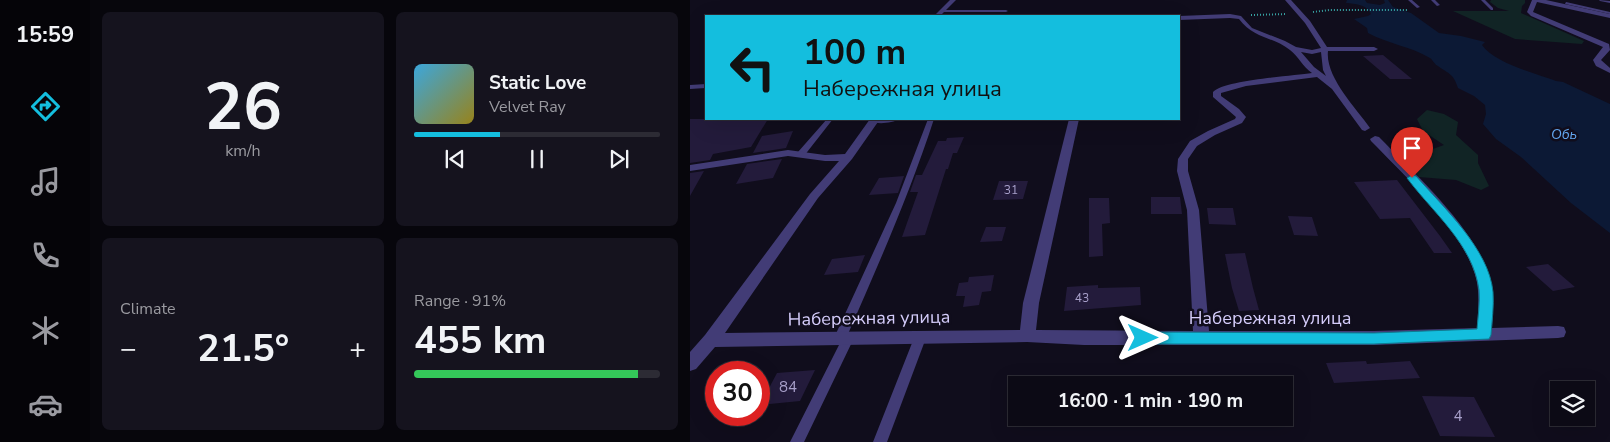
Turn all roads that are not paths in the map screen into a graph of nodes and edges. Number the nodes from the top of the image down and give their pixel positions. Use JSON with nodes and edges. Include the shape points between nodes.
{"nodes":[{"id":1,"x":953,"y":0,"type":"edge"},
{"id":2,"x":1288,"y":0,"type":"edge"},
{"id":3,"x":1410,"y":0,"type":"edge"},
{"id":4,"x":1432,"y":0,"type":"edge"},
{"id":5,"x":1483,"y":0,"type":"edge"},
{"id":6,"x":1536,"y":0,"type":"edge"},
{"id":7,"x":1575,"y":0,"type":"edge"},
{"id":8,"x":1602,"y":0,"type":"edge"},
{"id":9,"x":1610,"y":2,"type":"edge"},
{"id":10,"x":1563,"y":4,"type":"junction"},
{"id":11,"x":1438,"y":5,"type":"dead end"},
{"id":12,"x":1418,"y":7,"type":"dead end"},
{"id":13,"x":1492,"y":8,"type":"dead end"},
{"id":14,"x":1006,"y":11,"type":"dead end"},
{"id":15,"x":940,"y":14,"type":"edge"},
{"id":16,"x":1610,"y":14,"type":"edge"},
{"id":17,"x":1180,"y":18,"type":"edge"},
{"id":18,"x":1325,"y":49,"type":"junction"},
{"id":19,"x":1374,"y":49,"type":"dead end"},
{"id":20,"x":1294,"y":50,"type":"junction"},
{"id":21,"x":1610,"y":71,"type":"edge"},
{"id":22,"x":1317,"y":75,"type":"junction"},
{"id":23,"x":705,"y":86,"type":"edge"},
{"id":24,"x":690,"y":87,"type":"edge"},
{"id":25,"x":1335,"y":87,"type":"junction"},
{"id":26,"x":829,"y":120,"type":"edge"},
{"id":27,"x":875,"y":120,"type":"edge"},
{"id":28,"x":931,"y":120,"type":"edge"},
{"id":29,"x":1074,"y":120,"type":"edge"},
{"id":30,"x":1364,"y":128,"type":"dead end"},
{"id":31,"x":1375,"y":139,"type":"dead end"},
{"id":32,"x":801,"y":154,"type":"junction"},
{"id":33,"x":848,"y":157,"type":"junction"},
{"id":34,"x":690,"y":168,"type":"edge"},
{"id":35,"x":1558,"y":332,"type":"dead end"},
{"id":36,"x":1484,"y":335,"type":"junction"},
{"id":37,"x":1027,"y":336,"type":"junction"},
{"id":38,"x":844,"y":338,"type":"junction"},
{"id":39,"x":920,"y":338,"type":"junction"},
{"id":40,"x":1201,"y":338,"type":"junction"},
{"id":41,"x":711,"y":340,"type":"junction"},
{"id":42,"x":690,"y":364,"type":"edge"},
{"id":43,"x":798,"y":442,"type":"edge"},
{"id":44,"x":880,"y":442,"type":"edge"}],
"edges":[{"from":1,"to":15,"type":"street"},
{"from":2,"to":18,"type":"street","via":[[1308,22]]},
{"from":3,"to":12,"type":"lane"},
{"from":4,"to":11,"type":"lane"},
{"from":5,"to":13,"type":"lane"},
{"from":6,"to":10,"type":"street"},
{"from":6,"to":21,"type":"street","via":[[1530,12],[1533,15],[1606,46],[1597,60]]},
{"from":7,"to":10,"type":"lane"},
{"from":8,"to":9,"type":"lane"},
{"from":10,"to":16,"type":"street"},
{"from":14,"to":15,"type":"lane"},
{"from":17,"to":20,"type":"street","via":[[1235,16],[1257,32]]},
{"from":18,"to":19,"type":"street"},
{"from":18,"to":20,"type":"street","via":[[1312,52]]},
{"from":18,"to":25,"type":"street","via":[[1327,70]]},
{"from":20,"to":22,"type":"street"},
{"from":22,"to":25,"type":"street"},
{"from":22,"to":40,"type":"street","via":[[1220,90],[1217,97],[1236,110],[1241,117],[1239,121],[1193,143],[1181,161],[1193,210]]},
{"from":23,"to":24,"type":"lane"},
{"from":25,"to":30,"type":"street"},
{"from":26,"to":32,"type":"lane"},
{"from":27,"to":33,"type":"street"},
{"from":28,"to":38,"type":"lane","via":[[914,170]]},
{"from":29,"to":37,"type":"street","via":[[1031,303]]},
{"from":31,"to":36,"type":"street","via":[[1443,214],[1471,251],[1486,292]]},
{"from":32,"to":33,"type":"street"},
{"from":32,"to":34,"type":"street"},
{"from":33,"to":41,"type":"street","via":[[814,196]]},
{"from":35,"to":36,"type":"street","name":"Набережная улица"},
{"from":36,"to":40,"type":"street","name":"Набережная улица"},
{"from":37,"to":39,"type":"street","name":"Набережная улица"},
{"from":37,"to":40,"type":"street","name":"Набережная улица"},
{"from":38,"to":39,"type":"street","name":"Набережная улица"},
{"from":38,"to":41,"type":"street","name":"Набережная улица"},
{"from":38,"to":43,"type":"lane"},
{"from":39,"to":44,"type":"lane"},
{"from":41,"to":42,"type":"street"}]}
